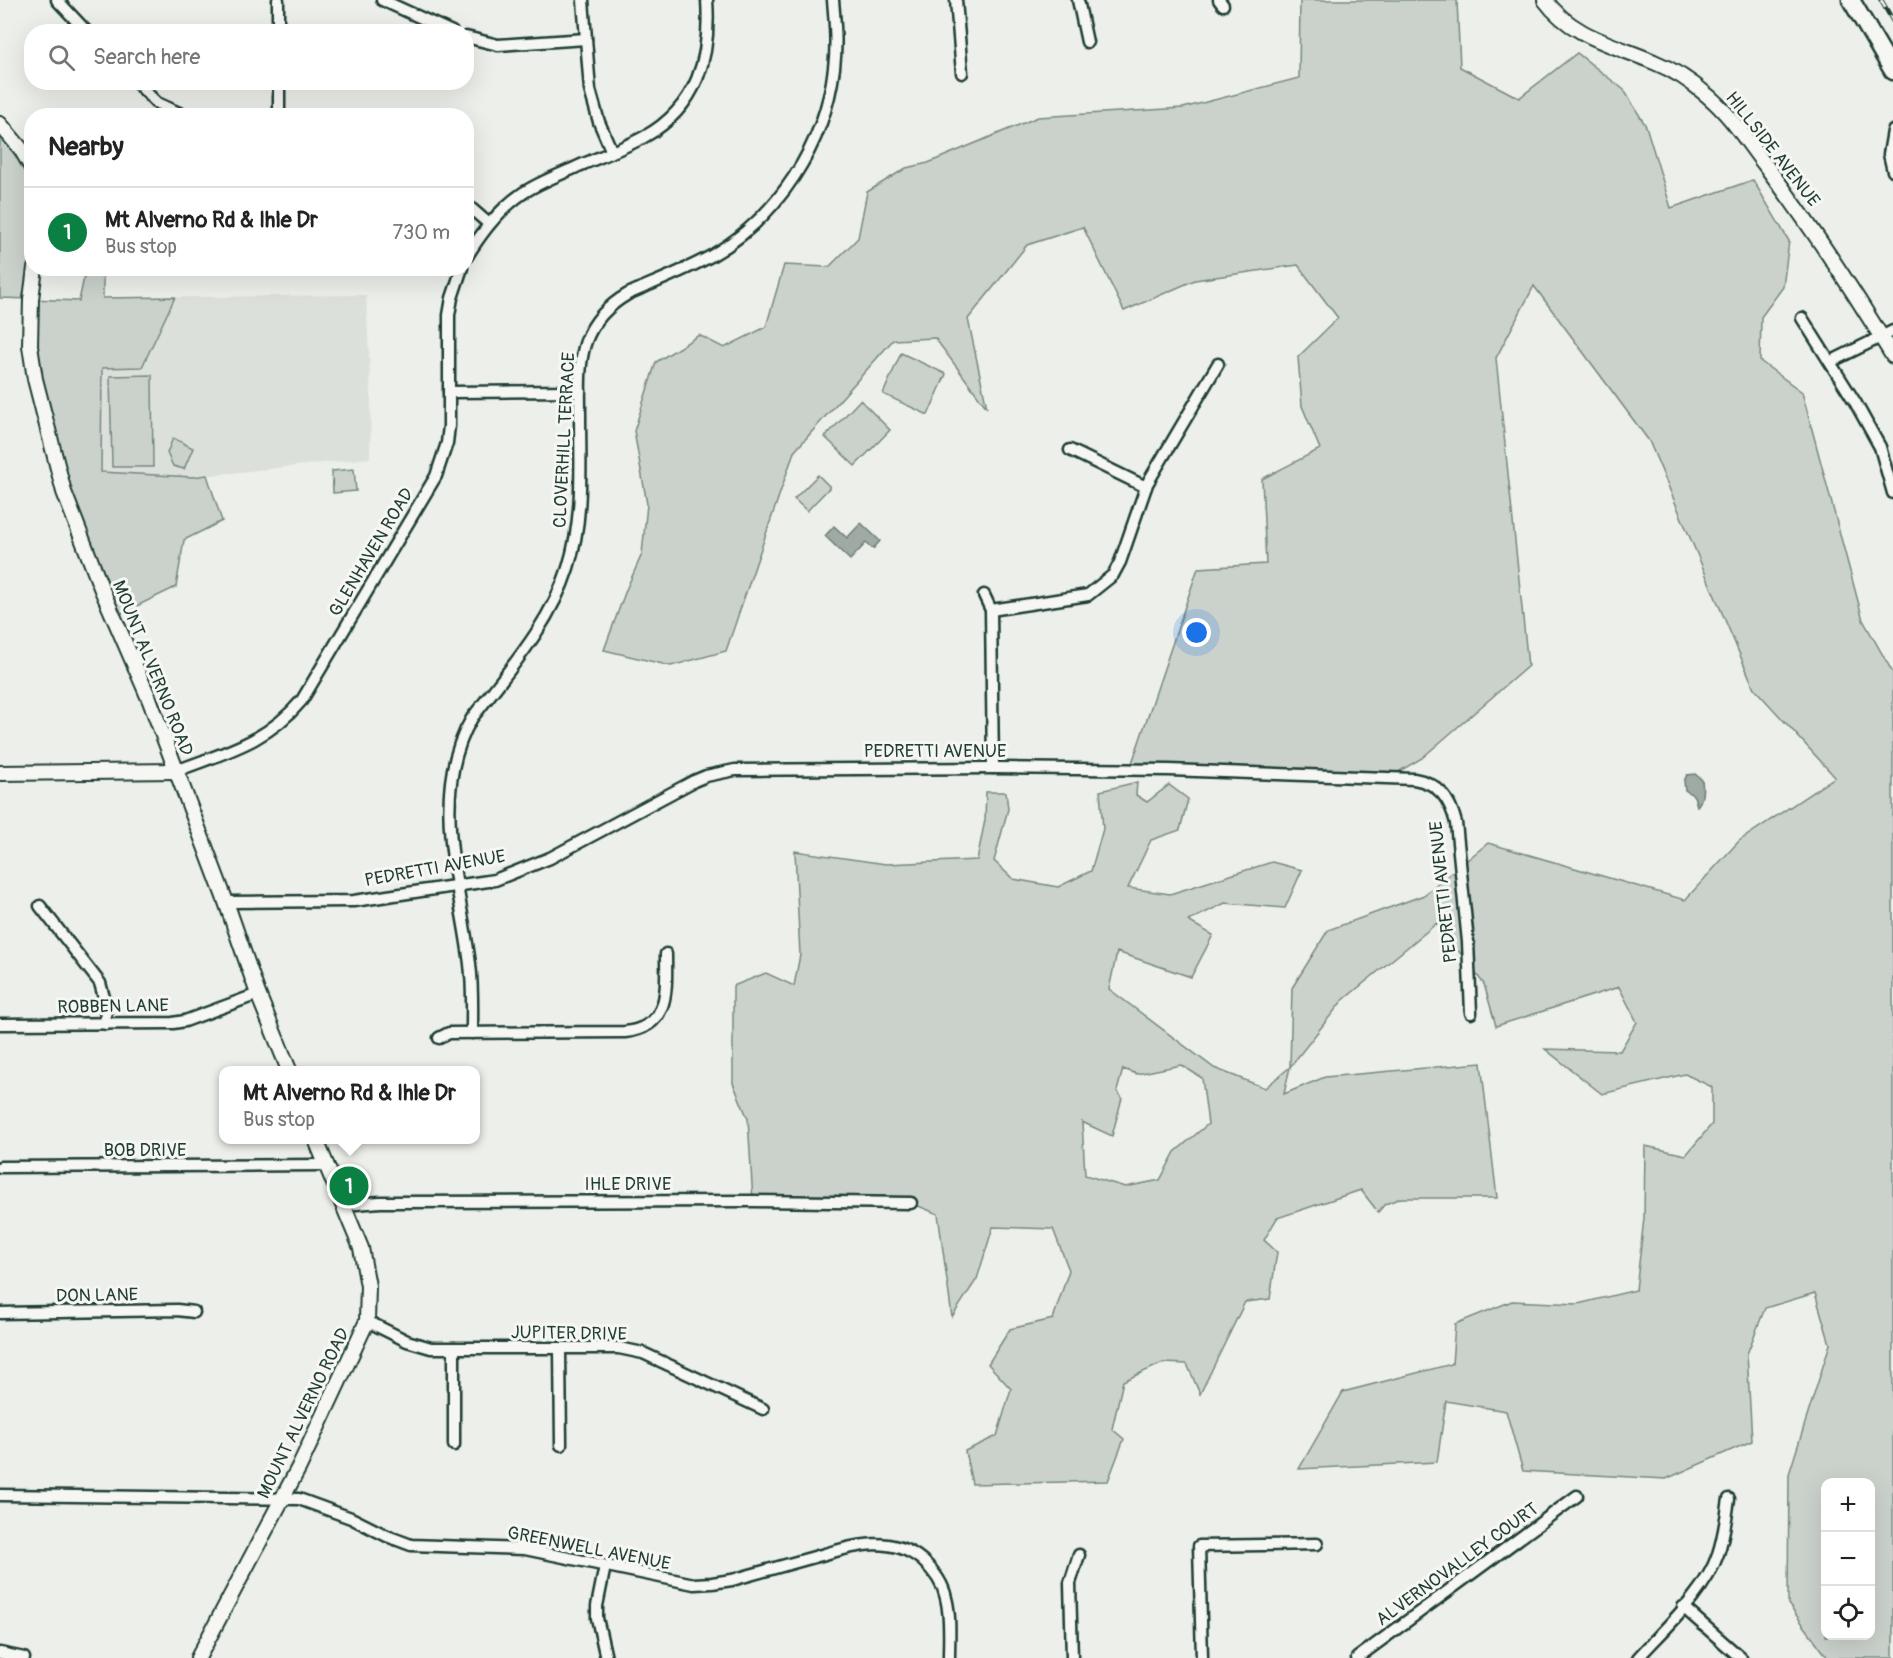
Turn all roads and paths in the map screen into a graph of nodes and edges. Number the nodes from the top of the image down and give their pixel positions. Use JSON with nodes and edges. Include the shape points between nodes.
{"nodes":[{"id":1,"x":57,"y":0,"type":"edge"},
{"id":2,"x":278,"y":0,"type":"edge"},
{"id":3,"x":382,"y":0,"type":"edge"},
{"id":4,"x":583,"y":0,"type":"edge"},
{"id":5,"x":707,"y":0,"type":"edge"},
{"id":6,"x":833,"y":0,"type":"edge"},
{"id":7,"x":956,"y":0,"type":"edge"},
{"id":8,"x":1078,"y":0,"type":"edge"},
{"id":9,"x":1545,"y":0,"type":"edge"},
{"id":10,"x":1851,"y":0,"type":"edge"},
{"id":11,"x":80,"y":24,"type":"edge"},
{"id":12,"x":279,"y":24,"type":"edge"},
{"id":13,"x":434,"y":24,"type":"edge"},
{"id":14,"x":586,"y":39,"type":"junction"},
{"id":15,"x":474,"y":40,"type":"edge"},
{"id":16,"x":1087,"y":42,"type":"dead end"},
{"id":17,"x":1893,"y":71,"type":"edge"},
{"id":18,"x":962,"y":73,"type":"dead end"},
{"id":19,"x":144,"y":90,"type":"edge"},
{"id":20,"x":279,"y":90,"type":"edge"},
{"id":21,"x":169,"y":108,"type":"edge"},
{"id":22,"x":279,"y":108,"type":"edge"},
{"id":23,"x":0,"y":124,"type":"edge"},
{"id":24,"x":1893,"y":131,"type":"edge"},
{"id":25,"x":612,"y":152,"type":"junction"},
{"id":26,"x":24,"y":154,"type":"edge"},
{"id":27,"x":1893,"y":171,"type":"edge"},
{"id":28,"x":474,"y":211,"type":"edge"},
{"id":29,"x":489,"y":224,"type":"junction"},
{"id":30,"x":474,"y":246,"type":"edge"},
{"id":31,"x":34,"y":276,"type":"edge"},
{"id":32,"x":459,"y":276,"type":"edge"},
{"id":33,"x":1802,"y":318,"type":"dead end"},
{"id":34,"x":1887,"y":334,"type":"edge"},
{"id":35,"x":1893,"y":356,"type":"edge"},
{"id":36,"x":1830,"y":362,"type":"junction"},
{"id":37,"x":1218,"y":364,"type":"dead end"},
{"id":38,"x":580,"y":391,"type":"junction"},
{"id":39,"x":449,"y":392,"type":"junction"},
{"id":40,"x":1070,"y":450,"type":"dead end"},
{"id":41,"x":1146,"y":487,"type":"junction"},
{"id":42,"x":1893,"y":493,"type":"edge"},
{"id":43,"x":984,"y":594,"type":"dead end"},
{"id":44,"x":991,"y":610,"type":"junction"},
{"id":45,"x":993,"y":768,"type":"junction"},
{"id":46,"x":176,"y":771,"type":"junction"},
{"id":47,"x":0,"y":773,"type":"edge"},
{"id":48,"x":458,"y":885,"type":"junction"},
{"id":49,"x":226,"y":902,"type":"junction"},
{"id":50,"x":40,"y":906,"type":"dead end"},
{"id":51,"x":666,"y":954,"type":"dead end"},
{"id":52,"x":258,"y":994,"type":"junction"},
{"id":53,"x":1471,"y":1013,"type":"dead end"},
{"id":54,"x":0,"y":1024,"type":"edge"},
{"id":55,"x":106,"y":1024,"type":"junction"},
{"id":56,"x":472,"y":1033,"type":"junction"},
{"id":57,"x":439,"y":1038,"type":"dead end"},
{"id":58,"x":287,"y":1066,"type":"edge"},
{"id":59,"x":318,"y":1144,"type":"edge"},
{"id":60,"x":327,"y":1166,"type":"junction"},
{"id":61,"x":0,"y":1167,"type":"edge"},
{"id":62,"x":911,"y":1203,"type":"dead end"},
{"id":63,"x":344,"y":1204,"type":"junction"},
{"id":64,"x":194,"y":1312,"type":"dead end"},
{"id":65,"x":0,"y":1313,"type":"edge"},
{"id":66,"x":368,"y":1321,"type":"junction"},
{"id":67,"x":454,"y":1348,"type":"junction"},
{"id":68,"x":560,"y":1348,"type":"junction"},
{"id":69,"x":763,"y":1409,"type":"dead end"},
{"id":70,"x":454,"y":1445,"type":"dead end"},
{"id":71,"x":561,"y":1445,"type":"dead end"},
{"id":72,"x":0,"y":1495,"type":"edge"},
{"id":73,"x":1577,"y":1496,"type":"dead end"},
{"id":74,"x":282,"y":1497,"type":"junction"},
{"id":75,"x":1729,"y":1499,"type":"dead end"},
{"id":76,"x":1317,"y":1544,"type":"dead end"},
{"id":77,"x":1079,"y":1555,"type":"dead end"},
{"id":78,"x":605,"y":1566,"type":"junction"},
{"id":79,"x":1683,"y":1607,"type":"junction"},
{"id":80,"x":0,"y":1653,"type":"edge"},
{"id":81,"x":24,"y":1658,"type":"edge"},
{"id":82,"x":198,"y":1658,"type":"edge"},
{"id":83,"x":606,"y":1658,"type":"edge"},
{"id":84,"x":949,"y":1658,"type":"edge"},
{"id":85,"x":1072,"y":1658,"type":"edge"},
{"id":86,"x":1202,"y":1658,"type":"edge"},
{"id":87,"x":1357,"y":1658,"type":"edge"},
{"id":88,"x":1638,"y":1658,"type":"edge"},
{"id":89,"x":1741,"y":1658,"type":"edge"}],
"edges":[{"from":1,"to":11,"type":"street"},
{"from":2,"to":12,"type":"street"},
{"from":3,"to":13,"type":"street"},
{"from":4,"to":14,"type":"street"},
{"from":5,"to":25,"type":"street","via":[[708,42],[692,90],[658,128]]},
{"from":6,"to":38,"type":"street","name":"CLOVERHILL TERRACE","via":[[836,48],[829,95],[816,135],[794,177],[768,210],[733,241],[606,309],[586,341]]},
{"from":7,"to":18,"type":"street"},
{"from":8,"to":16,"type":"street"},
{"from":9,"to":34,"type":"street","name":"HILLSIDE AVENUE","via":[[1569,26],[1674,72],[1701,89],[1724,111]]},
{"from":10,"to":17,"type":"main road"},
{"from":14,"to":15,"type":"street","via":[[507,45]]},
{"from":14,"to":25,"type":"street","via":[[590,90]]},
{"from":19,"to":21,"type":"street"},
{"from":20,"to":22,"type":"street"},
{"from":23,"to":26,"type":"street"},
{"from":24,"to":27,"type":"street","via":[[1889,154]]},
{"from":25,"to":29,"type":"street","via":[[533,188]]},
{"from":28,"to":29,"type":"street"},
{"from":29,"to":30,"type":"street"},
{"from":31,"to":46,"type":"street","name":"MOUNT ALVERNO ROAD","via":[[30,346],[64,492]]},
{"from":32,"to":39,"type":"street","name":"GLENHAVEN ROAD","via":[[449,315]]},
{"from":33,"to":36,"type":"street"},
{"from":34,"to":35,"type":"street","name":"HILLSIDE AVENUE"},
{"from":34,"to":36,"type":"street"},
{"from":36,"to":42,"type":"street","via":[[1880,447]]},
{"from":37,"to":41,"type":"street"},
{"from":38,"to":39,"type":"street"},
{"from":38,"to":48,"type":"street","name":"CLOVERHILL TERRACE","via":[[580,500],[568,568],[538,631],[463,732],[452,764],[450,830]]},
{"from":39,"to":46,"type":"street","name":"GLENHAVEN ROAD","via":[[447,443],[436,476],[302,700],[265,735]]},
{"from":40,"to":41,"type":"street"},
{"from":41,"to":44,"type":"street","via":[[1120,562],[1113,575],[1088,595]]},
{"from":43,"to":44,"type":"street"},
{"from":44,"to":45,"type":"street"},
{"from":45,"to":48,"type":"street","name":"PEDRETTI AVENUE","via":[[722,772],[694,781],[527,869],[495,880]]},
{"from":45,"to":53,"type":"street","name":"PEDRETTI AVENUE","via":[[1414,778],[1430,783],[1449,802],[1456,823]]},
{"from":46,"to":47,"type":"street"},
{"from":46,"to":49,"type":"street","name":"MOUNT ALVERNO ROAD"},
{"from":48,"to":49,"type":"street","name":"PEDRETTI AVENUE","via":[[354,901]]},
{"from":48,"to":56,"type":"street","name":"CLOVERHILL TERRACE","via":[[470,965]]},
{"from":49,"to":52,"type":"street","name":"MOUNT ALVERNO ROAD"},
{"from":50,"to":55,"type":"street","via":[[100,983]]},
{"from":51,"to":56,"type":"street","via":[[665,1001],[656,1017],[641,1028],[624,1032]]},
{"from":52,"to":55,"type":"street","name":"ROBBEN LANE","via":[[185,1021]]},
{"from":52,"to":58,"type":"street","name":"MOUNT ALVERNO ROAD"},
{"from":54,"to":55,"type":"street","name":"ROBBEN LANE"},
{"from":56,"to":57,"type":"street"},
{"from":59,"to":60,"type":"street","name":"MOUNT ALVERNO ROAD"},
{"from":60,"to":61,"type":"street","name":"BOB DRIVE"},
{"from":60,"to":63,"type":"street","name":"MOUNT ALVERNO ROAD"},
{"from":62,"to":63,"type":"street","name":"IHLE DRIVE"},
{"from":63,"to":66,"type":"street","name":"MOUNT ALVERNO ROAD","via":[[366,1269]]},
{"from":64,"to":65,"type":"street","name":"DON LANE"},
{"from":66,"to":67,"type":"street","name":"JUPITER DRIVE","via":[[419,1345]]},
{"from":66,"to":74,"type":"street","name":"MOUNT ALVERNO ROAD"},
{"from":67,"to":68,"type":"street","name":"JUPITER DRIVE"},
{"from":67,"to":70,"type":"street"},
{"from":68,"to":69,"type":"street","name":"JUPITER DRIVE","via":[[619,1348],[637,1352]]},
{"from":68,"to":71,"type":"street"},
{"from":72,"to":74,"type":"street","name":"GREENWELL AVENUE"},
{"from":73,"to":87,"type":"street","name":"ALVERNOVALLEY COURT"},
{"from":74,"to":78,"type":"street","name":"GREENWELL AVENUE","via":[[311,1502],[411,1545],[525,1549]]},
{"from":74,"to":82,"type":"street","name":"MOUNT ALVERNO ROAD"},
{"from":75,"to":79,"type":"street","via":[[1718,1556],[1704,1583]]},
{"from":76,"to":86,"type":"street","via":[[1199,1546]]},
{"from":77,"to":85,"type":"street","via":[[1070,1583]]},
{"from":78,"to":83,"type":"street","via":[[597,1618]]},
{"from":78,"to":84,"type":"street","name":"GREENWELL AVENUE","via":[[678,1582],[712,1583],[861,1545],[899,1547],[927,1565],[942,1586],[948,1610]]},
{"from":79,"to":88,"type":"street"},
{"from":79,"to":89,"type":"street"},
{"from":80,"to":81,"type":"street"}]}
